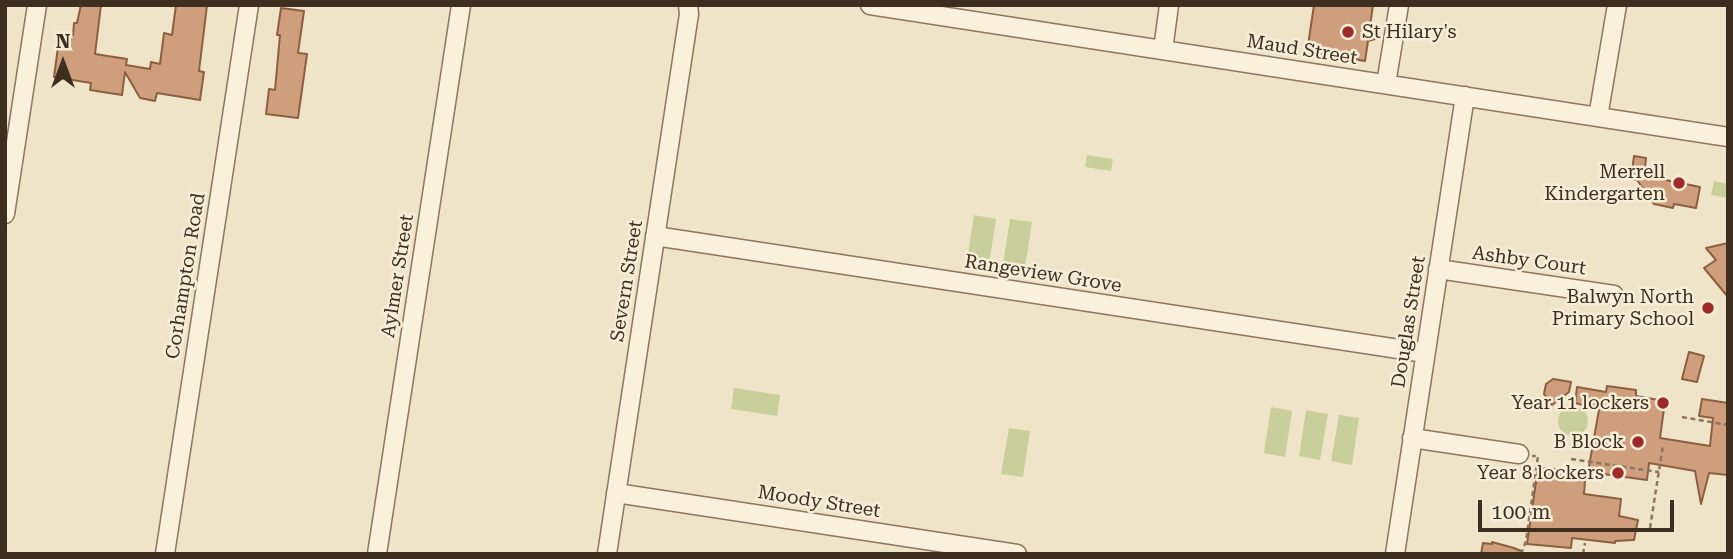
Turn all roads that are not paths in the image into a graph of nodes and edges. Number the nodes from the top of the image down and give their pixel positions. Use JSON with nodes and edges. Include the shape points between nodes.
{"nodes":[{"id":1,"x":37,"y":5,"type":"edge"},
{"id":2,"x":249,"y":5,"type":"edge"},
{"id":3,"x":461,"y":5,"type":"edge"},
{"id":4,"x":870,"y":5,"type":"edge"},
{"id":5,"x":1169,"y":5,"type":"edge"},
{"id":6,"x":1399,"y":5,"type":"edge"},
{"id":7,"x":1617,"y":5,"type":"edge"},
{"id":8,"x":690,"y":8,"type":"edge"},
{"id":9,"x":917,"y":9,"type":"edge"},
{"id":10,"x":1163,"y":50,"type":"junction"},
{"id":11,"x":1386,"y":84,"type":"junction"},
{"id":12,"x":1465,"y":96,"type":"junction"},
{"id":13,"x":1598,"y":117,"type":"junction"},
{"id":14,"x":1728,"y":136,"type":"edge"},
{"id":15,"x":5,"y":214,"type":"edge"},
{"id":16,"x":655,"y":236,"type":"junction"},
{"id":17,"x":1438,"y":269,"type":"junction"},
{"id":18,"x":1614,"y":295,"type":"dead end"},
{"id":19,"x":1425,"y":353,"type":"junction"},
{"id":20,"x":1412,"y":438,"type":"junction"},
{"id":21,"x":1519,"y":454,"type":"road end"},
{"id":22,"x":616,"y":493,"type":"junction"},
{"id":23,"x":165,"y":554,"type":"edge"},
{"id":24,"x":377,"y":554,"type":"edge"},
{"id":25,"x":607,"y":554,"type":"edge"},
{"id":26,"x":1017,"y":554,"type":"edge"},
{"id":27,"x":1395,"y":554,"type":"edge"}],
"edges":[{"from":1,"to":15,"type":"street"},
{"from":2,"to":23,"type":"street","name":"Corhampton Road"},
{"from":3,"to":24,"type":"street","name":"Aylmer Street"},
{"from":4,"to":9,"type":"street","name":"Maud Street"},
{"from":5,"to":10,"type":"street"},
{"from":6,"to":11,"type":"street"},
{"from":7,"to":13,"type":"street"},
{"from":8,"to":16,"type":"street","name":"Severn Street"},
{"from":9,"to":10,"type":"street","name":"Maud Street"},
{"from":10,"to":11,"type":"street","name":"Maud Street"},
{"from":11,"to":12,"type":"street","name":"Maud Street"},
{"from":12,"to":13,"type":"street","name":"Maud Street"},
{"from":12,"to":17,"type":"street","name":"Douglas Street"},
{"from":13,"to":14,"type":"street","name":"Maud Street"},
{"from":16,"to":19,"type":"street","name":"Rangeview Grove"},
{"from":16,"to":22,"type":"street","name":"Severn Street"},
{"from":17,"to":18,"type":"street","name":"Ashby Court"},
{"from":17,"to":19,"type":"street","name":"Douglas Street"},
{"from":19,"to":20,"type":"street","name":"Douglas Street"},
{"from":20,"to":21,"type":"street"},
{"from":20,"to":27,"type":"street","name":"Douglas Street"},
{"from":22,"to":25,"type":"street","name":"Severn Street"},
{"from":22,"to":26,"type":"street","name":"Moody Street"}]}
